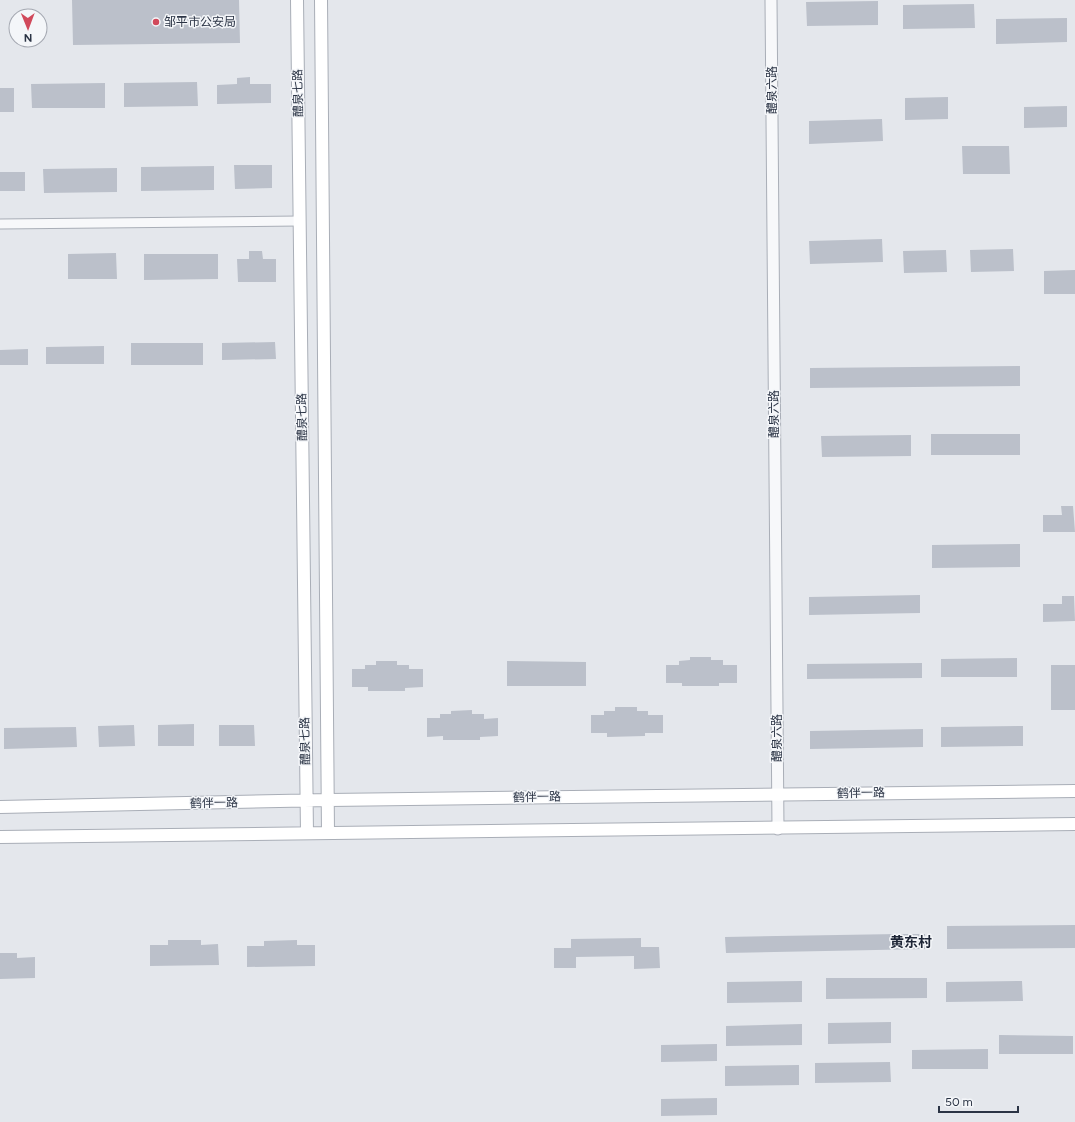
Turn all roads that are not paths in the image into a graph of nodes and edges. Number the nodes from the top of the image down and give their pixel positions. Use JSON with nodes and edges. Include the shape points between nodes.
{"nodes":[{"id":1,"x":297,"y":0,"type":"edge"},
{"id":2,"x":321,"y":0,"type":"edge"},
{"id":3,"x":771,"y":0,"type":"edge"},
{"id":4,"x":299,"y":221,"type":"junction"},
{"id":5,"x":0,"y":224,"type":"edge"},
{"id":6,"x":1075,"y":791,"type":"edge"},
{"id":7,"x":778,"y":794,"type":"junction"},
{"id":8,"x":329,"y":800,"type":"junction"},
{"id":9,"x":306,"y":801,"type":"junction"},
{"id":10,"x":0,"y":807,"type":"edge"},
{"id":11,"x":1075,"y":824,"type":"edge"},
{"id":12,"x":778,"y":829,"type":"junction"},
{"id":13,"x":307,"y":833,"type":"junction"},
{"id":14,"x":328,"y":833,"type":"junction"},
{"id":15,"x":0,"y":837,"type":"edge"}],
"edges":[{"from":1,"to":4,"type":"main road","name":"醴泉七路"},
{"from":2,"to":8,"type":"main road"},
{"from":3,"to":7,"type":"street","name":"醴泉六路"},
{"from":4,"to":5,"type":"street"},
{"from":4,"to":9,"type":"main road","name":"醴泉七路"},
{"from":6,"to":7,"type":"main road","name":"鹤伴一路"},
{"from":7,"to":8,"type":"main road","name":"鹤伴一路"},
{"from":7,"to":12,"type":"street","name":"醴泉六路"},
{"from":8,"to":9,"type":"main road","name":"鹤伴一路"},
{"from":8,"to":14,"type":"main road"},
{"from":9,"to":10,"type":"main road","name":"鹤伴一路"},
{"from":9,"to":13,"type":"main road","name":"醴泉七路"},
{"from":11,"to":12,"type":"main road"},
{"from":12,"to":14,"type":"main road"},
{"from":13,"to":14,"type":"main road"},
{"from":13,"to":15,"type":"main road"}]}
